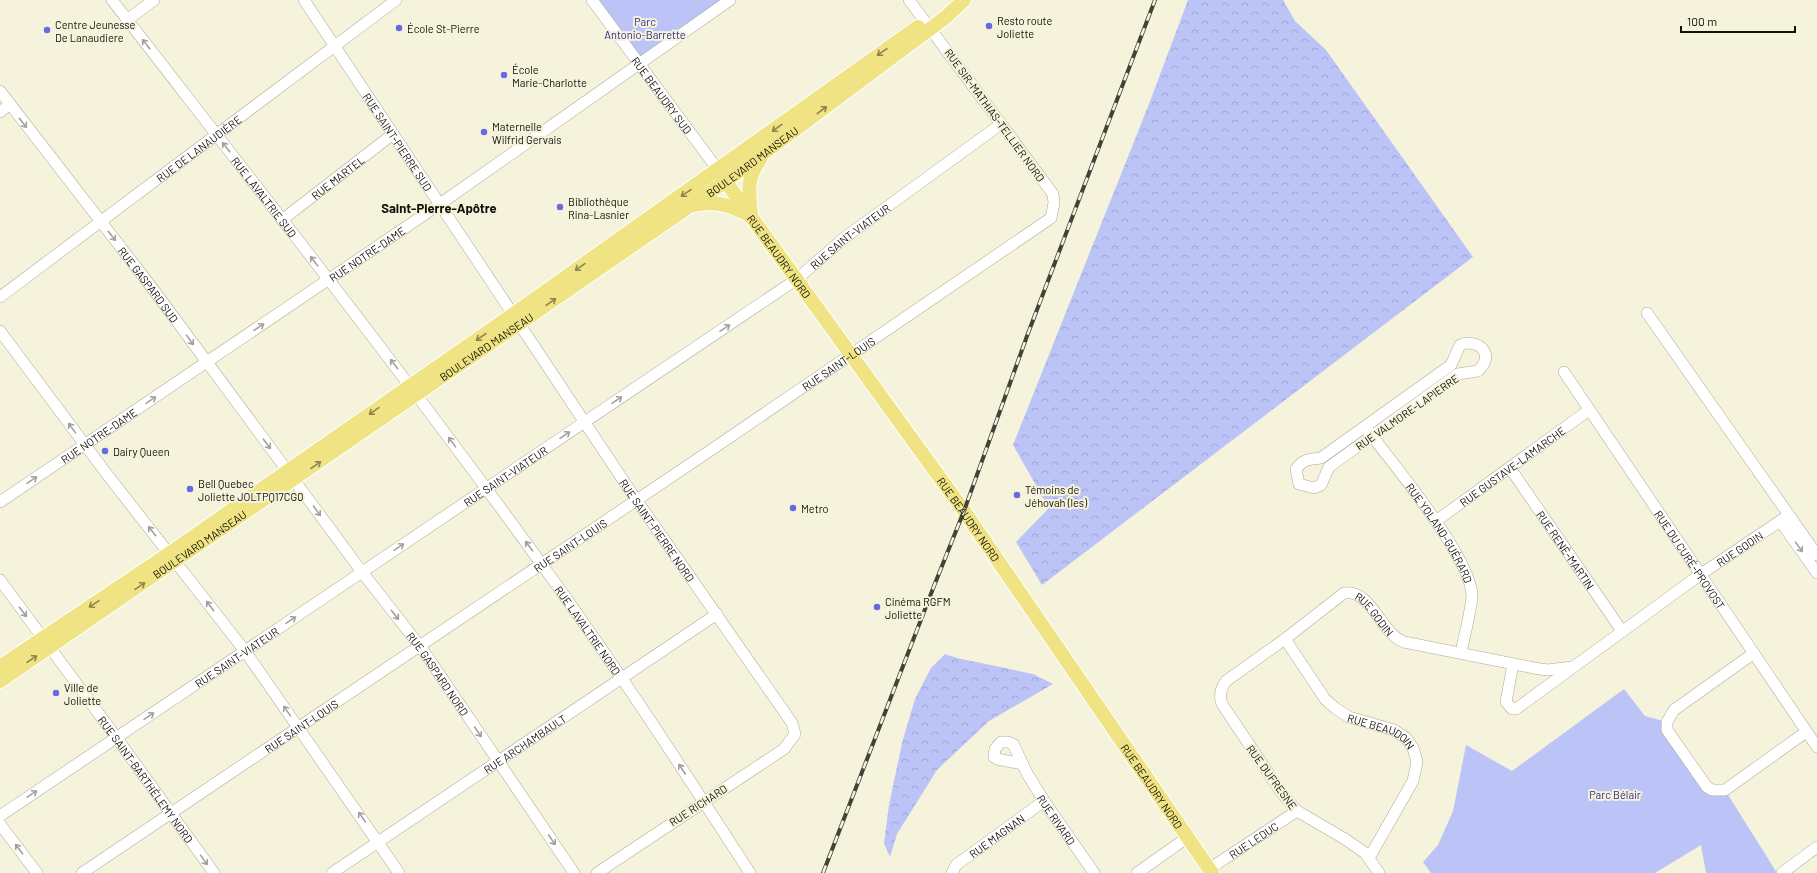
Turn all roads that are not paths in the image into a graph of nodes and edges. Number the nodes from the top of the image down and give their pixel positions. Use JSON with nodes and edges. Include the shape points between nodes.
{"nodes":[{"id":1,"x":112,"y":0,"type":"edge"},
{"id":2,"x":154,"y":0,"type":"edge"},
{"id":3,"x":304,"y":0,"type":"edge"},
{"id":4,"x":396,"y":0,"type":"edge"},
{"id":5,"x":592,"y":0,"type":"edge"},
{"id":6,"x":730,"y":0,"type":"edge"},
{"id":7,"x":909,"y":0,"type":"edge"},
{"id":8,"x":960,"y":0,"type":"edge"},
{"id":9,"x":964,"y":0,"type":"edge"},
{"id":10,"x":127,"y":20,"type":"junction"},
{"id":11,"x":929,"y":25,"type":"junction"},
{"id":12,"x":333,"y":46,"type":"junction"},
{"id":13,"x":639,"y":65,"type":"junction"},
{"id":14,"x":0,"y":91,"type":"edge"},
{"id":15,"x":10,"y":104,"type":"junction"},
{"id":16,"x":0,"y":112,"type":"edge"},
{"id":17,"x":1002,"y":124,"type":"junction"},
{"id":18,"x":393,"y":134,"type":"junction"},
{"id":19,"x":216,"y":135,"type":"junction"},
{"id":20,"x":767,"y":150,"type":"junction"},
{"id":21,"x":722,"y":176,"type":"junction"},
{"id":22,"x":440,"y":204,"type":"junction"},
{"id":23,"x":690,"y":206,"type":"junction"},
{"id":24,"x":1054,"y":212,"type":"joint"},
{"id":25,"x":751,"y":216,"type":"junction"},
{"id":26,"x":282,"y":220,"type":"junction"},
{"id":27,"x":100,"y":221,"type":"junction"},
{"id":28,"x":328,"y":279,"type":"junction"},
{"id":29,"x":797,"y":279,"type":"junction"},
{"id":30,"x":0,"y":297,"type":"edge"},
{"id":31,"x":1647,"y":313,"type":"dead end"},
{"id":32,"x":516,"y":319,"type":"junction"},
{"id":33,"x":0,"y":331,"type":"edge"},
{"id":34,"x":851,"y":354,"type":"junction"},
{"id":35,"x":206,"y":362,"type":"junction"},
{"id":36,"x":1564,"y":372,"type":"dead end"},
{"id":37,"x":414,"y":390,"type":"junction"},
{"id":38,"x":1589,"y":410,"type":"junction"},
{"id":39,"x":585,"y":422,"type":"junction"},
{"id":40,"x":1369,"y":432,"type":"junction"},
{"id":41,"x":85,"y":445,"type":"junction"},
{"id":42,"x":1510,"y":468,"type":"junction"},
{"id":43,"x":290,"y":475,"type":"junction"},
{"id":44,"x":486,"y":489,"type":"junction"},
{"id":45,"x":637,"y":500,"type":"junction"},
{"id":46,"x":0,"y":502,"type":"edge"},
{"id":47,"x":1785,"y":518,"type":"junction"},
{"id":48,"x":1436,"y":521,"type":"junction"},
{"id":49,"x":1817,"y":555,"type":"edge"},
{"id":50,"x":173,"y":557,"type":"junction"},
{"id":51,"x":542,"y":564,"type":"junction"},
{"id":52,"x":362,"y":572,"type":"junction"},
{"id":53,"x":1817,"y":572,"type":"edge"},
{"id":54,"x":1701,"y":574,"type":"junction"},
{"id":55,"x":0,"y":580,"type":"edge"},
{"id":56,"x":717,"y":614,"type":"junction"},
{"id":57,"x":1622,"y":632,"type":"junction"},
{"id":58,"x":1285,"y":639,"type":"junction"},
{"id":59,"x":47,"y":643,"type":"junction"},
{"id":60,"x":420,"y":646,"type":"junction"},
{"id":61,"x":244,"y":651,"type":"junction"},
{"id":62,"x":1461,"y":653,"type":"junction"},
{"id":63,"x":1754,"y":653,"type":"junction"},
{"id":64,"x":1513,"y":664,"type":"junction"},
{"id":65,"x":0,"y":667,"type":"edge"},
{"id":66,"x":1573,"y":667,"type":"junction"},
{"id":67,"x":621,"y":678,"type":"junction"},
{"id":68,"x":0,"y":681,"type":"edge"},
{"id":69,"x":1221,"y":694,"type":"joint"},
{"id":70,"x":298,"y":728,"type":"junction"},
{"id":71,"x":1806,"y":732,"type":"junction"},
{"id":72,"x":795,"y":734,"type":"joint"},
{"id":73,"x":116,"y":738,"type":"junction"},
{"id":74,"x":1817,"y":747,"type":"edge"},
{"id":75,"x":498,"y":761,"type":"junction"},
{"id":76,"x":1023,"y":764,"type":"dead end"},
{"id":77,"x":703,"y":801,"type":"junction"},
{"id":78,"x":1044,"y":801,"type":"junction"},
{"id":79,"x":1297,"y":811,"type":"junction"},
{"id":80,"x":171,"y":813,"type":"junction"},
{"id":81,"x":0,"y":816,"type":"edge"},
{"id":82,"x":0,"y":824,"type":"edge"},
{"id":83,"x":1188,"y":837,"type":"junction"},
{"id":84,"x":378,"y":841,"type":"junction"},
{"id":85,"x":1817,"y":847,"type":"edge"},
{"id":86,"x":1369,"y":858,"type":"junction"},
{"id":87,"x":1210,"y":871,"type":"edge"},
{"id":88,"x":37,"y":873,"type":"edge"},
{"id":89,"x":82,"y":873,"type":"edge"},
{"id":90,"x":214,"y":873,"type":"edge"},
{"id":91,"x":332,"y":873,"type":"edge"},
{"id":92,"x":399,"y":873,"type":"edge"},
{"id":93,"x":574,"y":873,"type":"edge"},
{"id":94,"x":597,"y":873,"type":"edge"},
{"id":95,"x":750,"y":873,"type":"edge"},
{"id":96,"x":952,"y":873,"type":"edge"},
{"id":97,"x":1094,"y":873,"type":"edge"},
{"id":98,"x":1137,"y":873,"type":"edge"},
{"id":99,"x":1379,"y":873,"type":"edge"},
{"id":100,"x":1782,"y":873,"type":"edge"}],
"edges":[{"from":1,"to":10,"type":"street","name":"RUE LAVALTRIE SUD"},
{"from":2,"to":10,"type":"street"},
{"from":3,"to":12,"type":"street","name":"RUE SAINT-PIERRE SUD"},
{"from":4,"to":12,"type":"street","name":"RUE DE LANAUDIÈRE"},
{"from":5,"to":13,"type":"street","name":"RUE BEAUDRY SUD"},
{"from":6,"to":13,"type":"street","name":"RUE NOTRE-DAME"},
{"from":7,"to":11,"type":"street","name":"RUE SIR-MATHIAS-TELLIER NORD"},
{"from":8,"to":11,"type":"main road","name":"BOULEVARD MANSEAU"},
{"from":9,"to":11,"type":"main road","name":"BOULEVARD MANSEAU","via":[[946,17]]},
{"from":19,"to":10,"type":"street","name":"RUE LAVALTRIE SUD","one_way":true},
{"from":11,"to":17,"type":"street","name":"RUE SIR-MATHIAS-TELLIER NORD"},
{"from":20,"to":11,"type":"main road","name":"BOULEVARD MANSEAU","one_way":true},
{"from":11,"to":21,"type":"main road","name":"BOULEVARD MANSEAU","one_way":true},
{"from":12,"to":18,"type":"street","name":"RUE SAINT-PIERRE SUD"},
{"from":12,"to":19,"type":"street","name":"RUE DE LANAUDIÈRE"},
{"from":13,"to":21,"type":"street","name":"RUE BEAUDRY SUD"},
{"from":13,"to":22,"type":"street","name":"RUE NOTRE-DAME"},
{"from":14,"to":15,"type":"street","name":"RUE GASPARD SUD"},
{"from":15,"to":16,"type":"street"},
{"from":15,"to":27,"type":"street","name":"RUE GASPARD SUD","one_way":true},
{"from":17,"to":24,"type":"street","name":"RUE SIR-MATHIAS-TELLIER NORD","via":[[1053,194]]},
{"from":17,"to":29,"type":"street","name":"RUE SAINT-VIATEUR","via":[[844,238]]},
{"from":18,"to":22,"type":"street","name":"RUE SAINT-PIERRE SUD"},
{"from":18,"to":26,"type":"street","name":"RUE MARTEL"},
{"from":26,"to":19,"type":"street","name":"RUE LAVALTRIE SUD","one_way":true},
{"from":19,"to":27,"type":"street","name":"RUE DE LANAUDIÈRE"},
{"from":20,"to":21,"type":"main road","name":"BOULEVARD MANSEAU"},
{"from":20,"to":25,"type":"main road","via":[[752,170],[749,180]]},
{"from":21,"to":23,"type":"main road","name":"BOULEVARD MANSEAU"},
{"from":21,"to":25,"type":"main road","name":"RUE BEAUDRY NORD"},
{"from":21,"to":32,"type":"main road","name":"BOULEVARD MANSEAU","one_way":true},
{"from":22,"to":28,"type":"street","name":"RUE NOTRE-DAME"},
{"from":22,"to":32,"type":"street","name":"RUE SAINT-PIERRE SUD"},
{"from":23,"to":25,"type":"main road","via":[[707,203],[729,205]]},
{"from":32,"to":23,"type":"main road","name":"BOULEVARD MANSEAU","one_way":true},
{"from":24,"to":34,"type":"street","name":"RUE SAINT-LOUIS","via":[[1040,227]]},
{"from":25,"to":29,"type":"main road","name":"RUE BEAUDRY NORD"},
{"from":28,"to":26,"type":"street","name":"RUE LAVALTRIE SUD","one_way":true},
{"from":27,"to":30,"type":"street","name":"RUE DE LANAUDIÈRE"},
{"from":27,"to":35,"type":"street","name":"RUE GASPARD SUD","one_way":true},
{"from":35,"to":28,"type":"street","name":"RUE NOTRE-DAME","one_way":true},
{"from":37,"to":28,"type":"street","name":"RUE LAVALTRIE SUD","one_way":true},
{"from":29,"to":34,"type":"main road","name":"RUE BEAUDRY NORD"},
{"from":39,"to":29,"type":"street","name":"RUE SAINT-VIATEUR","one_way":true},
{"from":31,"to":47,"type":"street"},
{"from":32,"to":37,"type":"main road","name":"BOULEVARD MANSEAU"},
{"from":32,"to":39,"type":"street","name":"RUE SAINT-PIERRE NORD"},
{"from":41,"to":33,"type":"street","one_way":true},
{"from":34,"to":45,"type":"street","name":"RUE SAINT-LOUIS"},
{"from":34,"to":83,"type":"main road","name":"RUE BEAUDRY NORD","via":[[964,511]]},
{"from":41,"to":35,"type":"street","name":"RUE NOTRE-DAME","one_way":true},
{"from":35,"to":43,"type":"street","name":"RUE GASPARD SUD","one_way":true},
{"from":36,"to":38,"type":"street","name":"RUE DU CURÉ-PROVOST"},
{"from":37,"to":43,"type":"main road","name":"BOULEVARD MANSEAU"},
{"from":44,"to":37,"type":"street","name":"RUE LAVALTRIE NORD","one_way":true},
{"from":38,"to":42,"type":"street","name":"RUE GUSTAVE-LAMARCHE"},
{"from":38,"to":54,"type":"street","name":"RUE DU CURÉ-PROVOST"},
{"from":44,"to":39,"type":"street","name":"RUE SAINT-VIATEUR","one_way":true},
{"from":39,"to":45,"type":"street","name":"RUE SAINT-PIERRE NORD"},
{"from":40,"to":40,"type":"street","name":"RUE VALMORE-LAPIERRE","via":[[1321,458],[1300,463],[1296,469],[1298,484],[1314,488],[1321,485],[1329,467]]},
{"from":40,"to":40,"type":"street","name":"RUE VALMORE-LAPIERRE","via":[[1458,374],[1478,371],[1485,363],[1486,355],[1483,349],[1472,343],[1460,345],[1451,366]]},
{"from":40,"to":48,"type":"street","name":"RUE YOLAND-GUÉRARD"},
{"from":46,"to":41,"type":"street","name":"RUE NOTRE-DAME","one_way":true},
{"from":50,"to":41,"type":"street","one_way":true},
{"from":42,"to":48,"type":"street","name":"RUE GUSTAVE-LAMARCHE"},
{"from":42,"to":57,"type":"street","name":"RUE RENÉ-MARTIN"},
{"from":43,"to":50,"type":"main road","name":"BOULEVARD MANSEAU"},
{"from":43,"to":52,"type":"street","name":"RUE GASPARD NORD","one_way":true},
{"from":51,"to":44,"type":"street","name":"RUE LAVALTRIE NORD","one_way":true},
{"from":52,"to":44,"type":"street","name":"RUE SAINT-VIATEUR","one_way":true},
{"from":45,"to":51,"type":"street","name":"RUE SAINT-LOUIS"},
{"from":45,"to":56,"type":"street","name":"RUE SAINT-PIERRE NORD"},
{"from":47,"to":49,"type":"street"},
{"from":47,"to":53,"type":"street","one_way":true},
{"from":47,"to":54,"type":"street","name":"RUE GODIN"},
{"from":48,"to":62,"type":"street","name":"RUE YOLAND-GUÉRARD","via":[[1460,558],[1468,576],[1472,596]]},
{"from":50,"to":59,"type":"main road","name":"BOULEVARD MANSEAU"},
{"from":61,"to":50,"type":"street","one_way":true},
{"from":51,"to":60,"type":"street","name":"RUE SAINT-LOUIS"},
{"from":51,"to":67,"type":"street","name":"RUE LAVALTRIE NORD"},
{"from":52,"to":60,"type":"street","name":"RUE GASPARD NORD","one_way":true},
{"from":61,"to":52,"type":"street","name":"RUE SAINT-VIATEUR","one_way":true},
{"from":54,"to":57,"type":"street","name":"RUE GODIN"},
{"from":54,"to":63,"type":"street","name":"RUE DU CURÉ-PROVOST"},
{"from":55,"to":59,"type":"street","name":"RUE SAINT-BARTHÉLEMY NORD","one_way":true},
{"from":56,"to":67,"type":"street","name":"RUE ARCHAMBAULT"},
{"from":56,"to":72,"type":"street","name":"RUE SAINT-PIERRE NORD","via":[[792,722]]},
{"from":57,"to":66,"type":"street","name":"RUE GODIN"},
{"from":58,"to":62,"type":"street","name":"RUE GODIN","via":[[1344,593],[1350,592],[1365,600],[1396,639]]},
{"from":58,"to":69,"type":"street","name":"RUE GODIN","via":[[1226,681]]},
{"from":58,"to":86,"type":"street","name":"RUE BEAUDOIN","via":[[1325,699],[1335,708],[1350,717],[1394,730],[1406,738],[1413,748],[1417,762],[1413,781]]},
{"from":59,"to":65,"type":"main road","name":"BOULEVARD MANSEAU"},
{"from":68,"to":59,"type":"main road","name":"BOULEVARD MANSEAU","one_way":true},
{"from":59,"to":73,"type":"street","name":"RUE SAINT-BARTHÉLEMY NORD"},
{"from":60,"to":70,"type":"street","name":"RUE SAINT-LOUIS"},
{"from":60,"to":75,"type":"street","name":"RUE GASPARD NORD","one_way":true},
{"from":70,"to":61,"type":"street","one_way":true},
{"from":73,"to":61,"type":"street","name":"RUE SAINT-VIATEUR","one_way":true},
{"from":62,"to":64,"type":"street","name":"RUE GODIN"},
{"from":63,"to":71,"type":"street","name":"RUE DU CURÉ-PROVOST"},
{"from":63,"to":71,"type":"street","via":[[1674,710],[1667,722],[1667,730],[1707,787],[1718,791],[1724,790]]},
{"from":64,"to":66,"type":"street","name":"RUE GODIN","via":[[1547,670]]},
{"from":64,"to":66,"type":"street","name":"RUE GODIN","via":[[1506,702],[1512,709],[1516,709]]},
{"from":67,"to":75,"type":"street","name":"RUE ARCHAMBAULT"},
{"from":77,"to":67,"type":"street","name":"RUE LAVALTRIE NORD","one_way":true},
{"from":69,"to":79,"type":"street","name":"RUE DUFRESNE","via":[[1222,704],[1281,792]]},
{"from":70,"to":80,"type":"street","name":"RUE SAINT-LOUIS"},
{"from":84,"to":70,"type":"street","one_way":true},
{"from":71,"to":74,"type":"street","name":"RUE DU CURÉ-PROVOST"},
{"from":72,"to":77,"type":"street","name":"RUE RICHARD","via":[[784,749]]},
{"from":73,"to":80,"type":"street","name":"RUE SAINT-BARTHÉLEMY NORD"},
{"from":81,"to":73,"type":"street","name":"RUE SAINT-VIATEUR","one_way":true},
{"from":75,"to":84,"type":"street","name":"RUE ARCHAMBAULT"},
{"from":75,"to":93,"type":"street","name":"RUE GASPARD NORD","one_way":true},
{"from":76,"to":78,"type":"street","name":"RUE RIVARD"},
{"from":77,"to":94,"type":"street","name":"RUE RICHARD"},
{"from":77,"to":95,"type":"street","name":"RUE LAVALTRIE NORD"},
{"from":78,"to":96,"type":"street","name":"RUE MAGNAN","via":[[956,865]]},
{"from":78,"to":97,"type":"street","name":"RUE RIVARD"},
{"from":79,"to":86,"type":"street","name":"RUE DUFRESNE","via":[[1345,839]]},
{"from":79,"to":87,"type":"street","name":"RUE LEDUC"},
{"from":80,"to":89,"type":"street","name":"RUE SAINT-LOUIS"},
{"from":80,"to":90,"type":"street","name":"RUE SAINT-BARTHÉLEMY NORD","one_way":true},
{"from":88,"to":82,"type":"street","one_way":true},
{"from":83,"to":87,"type":"main road","name":"RUE BEAUDRY NORD"},
{"from":83,"to":98,"type":"street"},
{"from":84,"to":91,"type":"street","name":"RUE ARCHAMBAULT"},
{"from":84,"to":92,"type":"street"},
{"from":85,"to":100,"type":"street"},
{"from":86,"to":99,"type":"street","name":"RUE DUFRESNE"}]}
